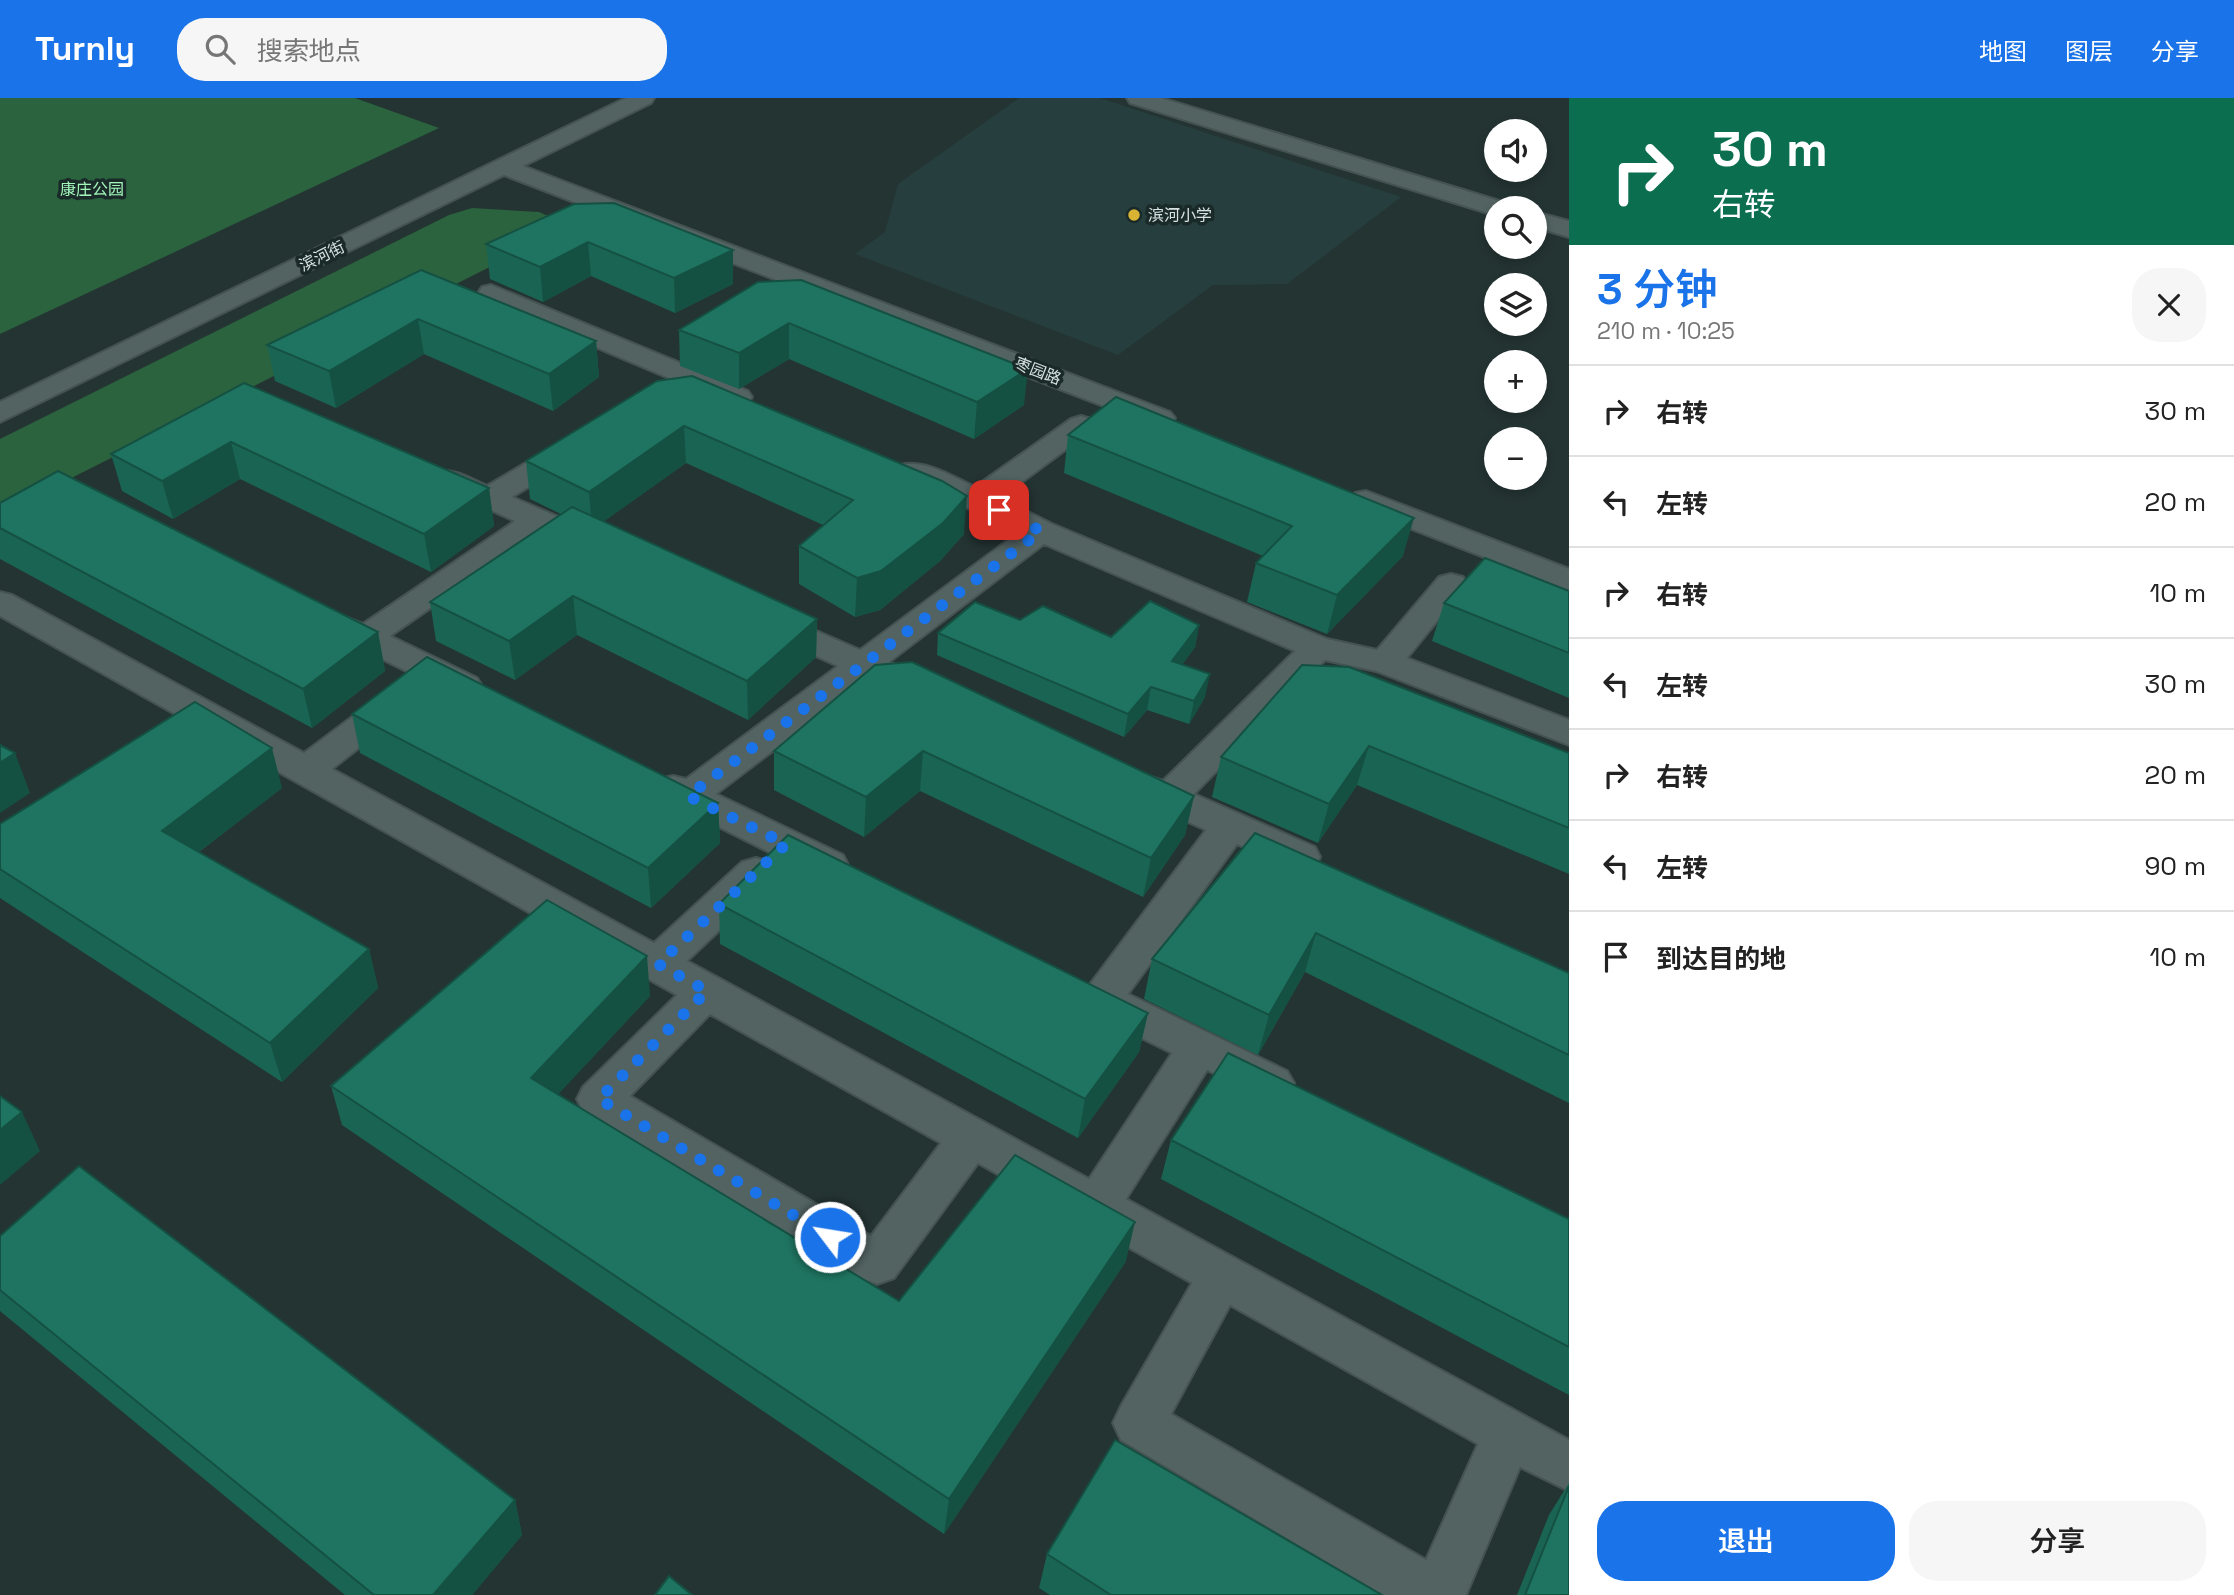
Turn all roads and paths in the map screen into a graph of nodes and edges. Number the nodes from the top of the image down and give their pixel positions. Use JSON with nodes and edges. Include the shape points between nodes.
{"nodes":[{"id":1,"x":643,"y":98,"type":"edge"},
{"id":2,"x":1138,"y":98,"type":"edge"},
{"id":3,"x":505,"y":167,"type":"junction"},
{"id":4,"x":1484,"y":204,"type":"edge"},
{"id":5,"x":1547,"y":223,"type":"edge"},
{"id":6,"x":1569,"y":229,"type":"edge"},
{"id":7,"x":491,"y":293,"type":"edge"},
{"id":8,"x":693,"y":378,"type":"junction"},
{"id":9,"x":657,"y":399,"type":"edge"},
{"id":10,"x":767,"y":409,"type":"edge"},
{"id":11,"x":0,"y":413,"type":"edge"},
{"id":12,"x":1082,"y":425,"type":"edge"},
{"id":13,"x":1178,"y":426,"type":"edge"},
{"id":14,"x":596,"y":434,"type":"edge"},
{"id":15,"x":891,"y":462,"type":"edge"},
{"id":16,"x":414,"y":465,"type":"edge"},
{"id":17,"x":1344,"y":491,"type":"edge"},
{"id":18,"x":488,"y":498,"type":"junction"},
{"id":19,"x":978,"y":499,"type":"junction"},
{"id":20,"x":537,"y":520,"type":"junction"},
{"id":21,"x":1041,"y":531,"type":"junction"},
{"id":22,"x":625,"y":558,"type":"edge"},
{"id":23,"x":1569,"y":580,"type":"edge"},
{"id":24,"x":1451,"y":584,"type":"dead end"},
{"id":25,"x":0,"y":602,"type":"edge"},
{"id":26,"x":305,"y":608,"type":"edge"},
{"id":27,"x":738,"y":608,"type":"edge"},
{"id":28,"x":366,"y":638,"type":"junction"},
{"id":29,"x":1318,"y":648,"type":"junction"},
{"id":30,"x":1385,"y":662,"type":"junction"},
{"id":31,"x":864,"y":664,"type":"junction"},
{"id":32,"x":434,"y":671,"type":"junction"},
{"id":33,"x":495,"y":701,"type":"edge"},
{"id":34,"x":952,"y":703,"type":"edge"},
{"id":35,"x":1569,"y":733,"type":"edge"},
{"id":36,"x":306,"y":769,"type":"junction"},
{"id":37,"x":639,"y":772,"type":"edge"},
{"id":38,"x":1117,"y":775,"type":"edge"},
{"id":39,"x":688,"y":796,"type":"junction"},
{"id":40,"x":1168,"y":798,"type":"junction"},
{"id":41,"x":1230,"y":825,"type":"junction"},
{"id":42,"x":786,"y":844,"type":"junction"},
{"id":43,"x":1331,"y":870,"type":"edge"},
{"id":44,"x":859,"y":880,"type":"edge"},
{"id":45,"x":658,"y":964,"type":"junction"},
{"id":46,"x":707,"y":991,"type":"junction"},
{"id":47,"x":1199,"y":1047,"type":"junction"},
{"id":48,"x":1310,"y":1102,"type":"edge"},
{"id":49,"x":971,"y":1138,"type":"junction"},
{"id":50,"x":1096,"y":1207,"type":"junction"},
{"id":51,"x":1221,"y":1276,"type":"junction"},
{"id":52,"x":1508,"y":1435,"type":"junction"},
{"id":53,"x":1569,"y":1467,"type":"edge"},
{"id":54,"x":1436,"y":1595,"type":"edge"}],
"edges":[{"from":1,"to":3,"type":"street","name":"滨河街"},
{"from":2,"to":4,"type":"street"},
{"from":3,"to":11,"type":"street","name":"滨河街"},
{"from":3,"to":13,"type":"street","name":"枣园路"},
{"from":5,"to":6,"type":"street"},
{"from":7,"to":8,"type":"street"},
{"from":8,"to":9,"type":"street"},
{"from":8,"to":10,"type":"street"},
{"from":12,"to":19,"type":"street"},
{"from":14,"to":18,"type":"street"},
{"from":15,"to":19,"type":"street"},
{"from":16,"to":18,"type":"street"},
{"from":17,"to":23,"type":"street"},
{"from":18,"to":20,"type":"street"},
{"from":19,"to":21,"type":"street"},
{"from":20,"to":22,"type":"street"},
{"from":20,"to":28,"type":"street"},
{"from":21,"to":29,"type":"street"},
{"from":21,"to":31,"type":"street"},
{"from":24,"to":30,"type":"street"},
{"from":25,"to":36,"type":"street"},
{"from":26,"to":28,"type":"street"},
{"from":27,"to":31,"type":"street"},
{"from":28,"to":32,"type":"street"},
{"from":29,"to":30,"type":"street"},
{"from":29,"to":40,"type":"street"},
{"from":30,"to":35,"type":"street"},
{"from":31,"to":34,"type":"street"},
{"from":31,"to":39,"type":"street"},
{"from":32,"to":33,"type":"street"},
{"from":32,"to":36,"type":"street"},
{"from":36,"to":45,"type":"street"},
{"from":37,"to":39,"type":"street"},
{"from":38,"to":40,"type":"street"},
{"from":39,"to":42,"type":"street"},
{"from":40,"to":41,"type":"street"},
{"from":41,"to":43,"type":"street"},
{"from":41,"to":47,"type":"street","via":[[1083,990]]},
{"from":42,"to":44,"type":"street"},
{"from":42,"to":45,"type":"street"},
{"from":45,"to":46,"type":"street"},
{"from":46,"to":49,"type":"street"},
{"from":46,"to":49,"type":"street","via":[[599,1099],[877,1264]]},
{"from":47,"to":48,"type":"street"},
{"from":47,"to":50,"type":"street"},
{"from":49,"to":50,"type":"street"},
{"from":50,"to":51,"type":"street"},
{"from":51,"to":52,"type":"street"},
{"from":51,"to":54,"type":"street","via":[[1139,1423]]},
{"from":52,"to":53,"type":"street"},
{"from":52,"to":54,"type":"street"}]}
